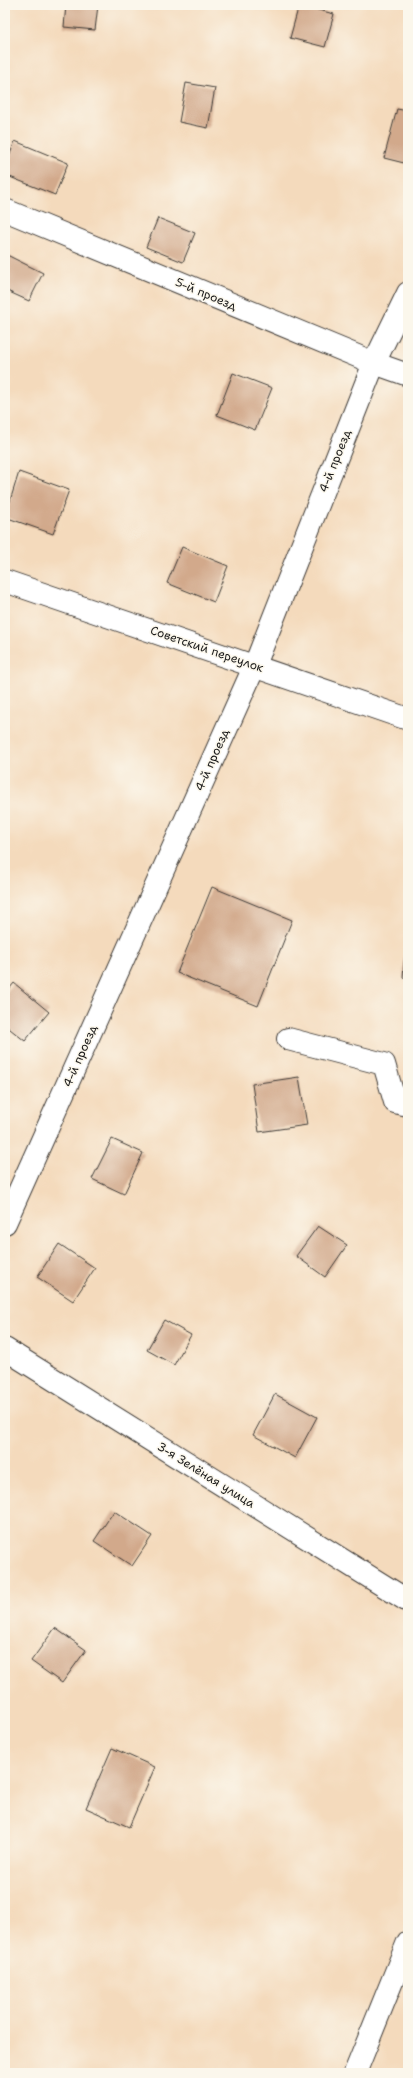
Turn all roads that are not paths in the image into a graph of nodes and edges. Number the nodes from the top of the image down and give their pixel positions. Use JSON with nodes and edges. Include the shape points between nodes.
{"nodes":[{"id":1,"x":5,"y":210,"type":"edge"},
{"id":2,"x":408,"y":293,"type":"edge"},
{"id":3,"x":374,"y":363,"type":"junction"},
{"id":4,"x":408,"y":375,"type":"edge"},
{"id":5,"x":5,"y":581,"type":"edge"},
{"id":6,"x":255,"y":665,"type":"junction"},
{"id":7,"x":408,"y":719,"type":"edge"},
{"id":8,"x":288,"y":1039,"type":"dead end"},
{"id":9,"x":408,"y":1105,"type":"edge"},
{"id":10,"x":5,"y":1223,"type":"edge"},
{"id":11,"x":5,"y":1349,"type":"edge"},
{"id":12,"x":408,"y":1601,"type":"edge"},
{"id":13,"x":408,"y":1942,"type":"edge"},
{"id":14,"x":355,"y":2073,"type":"edge"}],
"edges":[{"from":1,"to":3,"type":"street","name":"5-й проезд"},
{"from":2,"to":3,"type":"street","name":"4-й проезд"},
{"from":3,"to":4,"type":"street","name":"5-й проезд"},
{"from":3,"to":6,"type":"street","name":"4-й проезд"},
{"from":5,"to":6,"type":"street","name":"Советский переулок"},
{"from":6,"to":7,"type":"street","name":"Советский переулок"},
{"from":6,"to":10,"type":"street","name":"4-й проезд"},
{"from":8,"to":9,"type":"street","via":[[384,1064],[395,1102]]},
{"from":11,"to":12,"type":"street","name":"3-я Зелёная улица"},
{"from":13,"to":14,"type":"street"}]}
